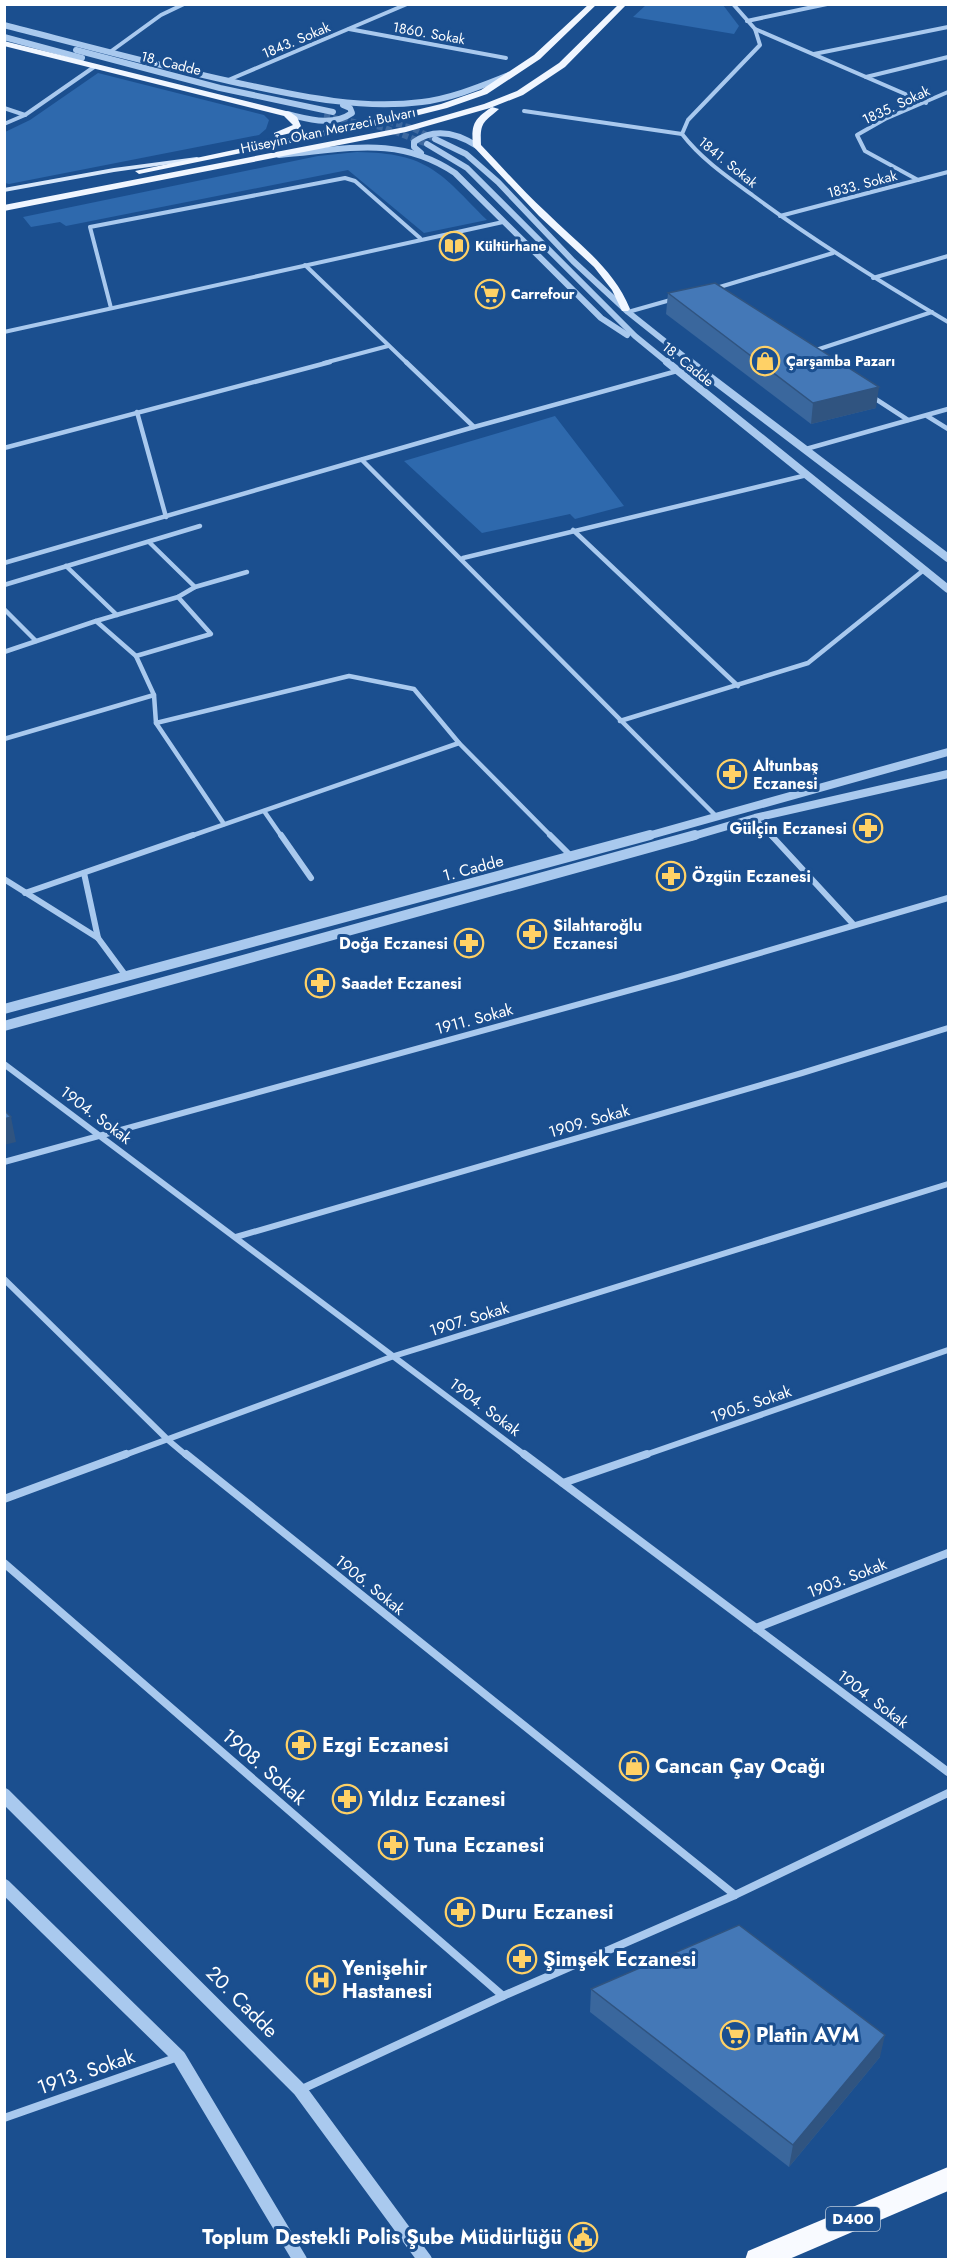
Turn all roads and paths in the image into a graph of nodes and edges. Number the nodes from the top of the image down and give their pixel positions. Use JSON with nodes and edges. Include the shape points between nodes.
{"nodes":[{"id":1,"x":184,"y":4,"type":"edge"},
{"id":2,"x":407,"y":4,"type":"edge"},
{"id":3,"x":594,"y":4,"type":"edge"},
{"id":4,"x":624,"y":4,"type":"edge"},
{"id":5,"x":733,"y":4,"type":"edge"},
{"id":6,"x":827,"y":4,"type":"edge"},
{"id":7,"x":747,"y":21,"type":"junction"},
{"id":8,"x":4,"y":25,"type":"edge"},
{"id":9,"x":948,"y":27,"type":"edge"},
{"id":10,"x":349,"y":29,"type":"junction"},
{"id":11,"x":755,"y":29,"type":"junction"},
{"id":12,"x":4,"y":31,"type":"edge"},
{"id":13,"x":4,"y":37,"type":"edge"},
{"id":14,"x":4,"y":43,"type":"edge"},
{"id":15,"x":110,"y":52,"type":"junction"},
{"id":16,"x":814,"y":54,"type":"junction"},
{"id":17,"x":948,"y":57,"type":"edge"},
{"id":18,"x":506,"y":58,"type":"dead end"},
{"id":19,"x":94,"y":67,"type":"junction"},
{"id":20,"x":512,"y":74,"type":"junction"},
{"id":21,"x":866,"y":77,"type":"junction"},
{"id":22,"x":226,"y":81,"type":"junction"},
{"id":23,"x":948,"y":92,"type":"edge"},
{"id":24,"x":520,"y":93,"type":"junction"},
{"id":25,"x":339,"y":103,"type":"junction"},
{"id":26,"x":926,"y":103,"type":"junction"},
{"id":27,"x":4,"y":108,"type":"edge"},
{"id":28,"x":524,"y":111,"type":"dead end"},
{"id":29,"x":333,"y":112,"type":"tunnel mouth"},
{"id":30,"x":287,"y":114,"type":"junction"},
{"id":31,"x":25,"y":115,"type":"junction"},
{"id":32,"x":324,"y":116,"type":"tunnel mouth"},
{"id":33,"x":4,"y":124,"type":"edge"},
{"id":34,"x":682,"y":134,"type":"junction"},
{"id":35,"x":435,"y":139,"type":"tunnel mouth"},
{"id":36,"x":427,"y":144,"type":"tunnel mouth"},
{"id":37,"x":477,"y":146,"type":"junction"},
{"id":38,"x":220,"y":154,"type":"junction"},
{"id":39,"x":422,"y":154,"type":"junction"},
{"id":40,"x":273,"y":155,"type":"junction"},
{"id":41,"x":197,"y":159,"type":"junction"},
{"id":42,"x":246,"y":161,"type":"junction"},
{"id":43,"x":948,"y":172,"type":"edge"},
{"id":44,"x":918,"y":180,"type":"junction"},
{"id":45,"x":6,"y":189,"type":"edge"},
{"id":46,"x":4,"y":199,"type":"edge"},
{"id":47,"x":4,"y":208,"type":"edge"},
{"id":48,"x":4,"y":216,"type":"edge"},
{"id":49,"x":780,"y":216,"type":"junction"},
{"id":50,"x":502,"y":222,"type":"junction"},
{"id":51,"x":420,"y":238,"type":"junction"},
{"id":52,"x":833,"y":253,"type":"junction"},
{"id":53,"x":948,"y":256,"type":"edge"},
{"id":54,"x":305,"y":265,"type":"junction"},
{"id":55,"x":873,"y":278,"type":"junction"},
{"id":56,"x":720,"y":296,"type":"edge"},
{"id":57,"x":680,"y":298,"type":"edge"},
{"id":58,"x":111,"y":308,"type":"junction"},
{"id":59,"x":627,"y":310,"type":"junction"},
{"id":60,"x":932,"y":312,"type":"junction"},
{"id":61,"x":948,"y":322,"type":"edge"},
{"id":62,"x":4,"y":332,"type":"edge"},
{"id":63,"x":388,"y":346,"type":"junction"},
{"id":64,"x":657,"y":355,"type":"junction"},
{"id":65,"x":816,"y":359,"type":"edge"},
{"id":66,"x":677,"y":371,"type":"junction"},
{"id":67,"x":862,"y":390,"type":"edge"},
{"id":68,"x":948,"y":409,"type":"edge"},
{"id":69,"x":137,"y":412,"type":"junction"},
{"id":70,"x":927,"y":416,"type":"junction"},
{"id":71,"x":908,"y":420,"type":"junction"},
{"id":72,"x":474,"y":427,"type":"junction"},
{"id":73,"x":948,"y":429,"type":"edge"},
{"id":74,"x":4,"y":448,"type":"edge"},
{"id":75,"x":806,"y":449,"type":"junction"},
{"id":76,"x":362,"y":460,"type":"junction"},
{"id":77,"x":807,"y":475,"type":"junction"},
{"id":78,"x":166,"y":517,"type":"junction"},
{"id":79,"x":200,"y":526,"type":"dead end"},
{"id":80,"x":573,"y":530,"type":"junction"},
{"id":81,"x":149,"y":542,"type":"junction"},
{"id":82,"x":463,"y":558,"type":"junction"},
{"id":83,"x":948,"y":558,"type":"edge"},
{"id":84,"x":4,"y":563,"type":"edge"},
{"id":85,"x":66,"y":566,"type":"junction"},
{"id":86,"x":925,"y":569,"type":"junction"},
{"id":87,"x":247,"y":572,"type":"dead end"},
{"id":88,"x":4,"y":585,"type":"edge"},
{"id":89,"x":195,"y":587,"type":"junction"},
{"id":90,"x":948,"y":589,"type":"edge"},
{"id":91,"x":178,"y":597,"type":"junction"},
{"id":92,"x":4,"y":609,"type":"edge"},
{"id":93,"x":117,"y":615,"type":"junction"},
{"id":94,"x":96,"y":621,"type":"junction"},
{"id":95,"x":36,"y":641,"type":"junction"},
{"id":96,"x":4,"y":652,"type":"edge"},
{"id":97,"x":136,"y":656,"type":"junction"},
{"id":98,"x":738,"y":686,"type":"junction"},
{"id":99,"x":153,"y":695,"type":"junction"},
{"id":100,"x":620,"y":721,"type":"junction"},
{"id":101,"x":156,"y":723,"type":"junction"},
{"id":102,"x":4,"y":739,"type":"edge"},
{"id":103,"x":459,"y":743,"type":"junction"},
{"id":104,"x":948,"y":752,"type":"edge"},
{"id":105,"x":948,"y":774,"type":"edge"},
{"id":106,"x":264,"y":811,"type":"junction"},
{"id":107,"x":717,"y":817,"type":"junction"},
{"id":108,"x":755,"y":818,"type":"junction"},
{"id":109,"x":224,"y":824,"type":"junction"},
{"id":110,"x":571,"y":857,"type":"junction"},
{"id":111,"x":84,"y":873,"type":"junction"},
{"id":112,"x":311,"y":878,"type":"dead end"},
{"id":113,"x":5,"y":879,"type":"edge"},
{"id":114,"x":25,"y":893,"type":"junction"},
{"id":115,"x":948,"y":898,"type":"edge"},
{"id":116,"x":853,"y":924,"type":"junction"},
{"id":117,"x":98,"y":938,"type":"junction"},
{"id":118,"x":126,"y":976,"type":"junction"},
{"id":119,"x":4,"y":1009,"type":"edge"},
{"id":120,"x":4,"y":1026,"type":"edge"},
{"id":121,"x":948,"y":1028,"type":"edge"},
{"id":122,"x":4,"y":1064,"type":"edge"},
{"id":123,"x":101,"y":1136,"type":"junction"},
{"id":124,"x":4,"y":1162,"type":"edge"},
{"id":125,"x":948,"y":1184,"type":"edge"},
{"id":126,"x":236,"y":1237,"type":"junction"},
{"id":127,"x":4,"y":1279,"type":"edge"},
{"id":128,"x":948,"y":1350,"type":"edge"},
{"id":129,"x":394,"y":1356,"type":"junction"},
{"id":130,"x":168,"y":1440,"type":"junction"},
{"id":131,"x":563,"y":1483,"type":"junction"},
{"id":132,"x":4,"y":1499,"type":"edge"},
{"id":133,"x":948,"y":1553,"type":"edge"},
{"id":134,"x":4,"y":1563,"type":"edge"},
{"id":135,"x":756,"y":1628,"type":"junction"},
{"id":136,"x":948,"y":1772,"type":"edge"},
{"id":137,"x":948,"y":1793,"type":"edge"},
{"id":138,"x":4,"y":1795,"type":"edge"},
{"id":139,"x":4,"y":1886,"type":"edge"},
{"id":140,"x":735,"y":1895,"type":"junction"},
{"id":141,"x":502,"y":1996,"type":"junction"},
{"id":142,"x":178,"y":2057,"type":"junction"},
{"id":143,"x":300,"y":2090,"type":"junction"},
{"id":144,"x":4,"y":2118,"type":"edge"},
{"id":145,"x":948,"y":2179,"type":"edge"},
{"id":146,"x":300,"y":2259,"type":"edge"},
{"id":147,"x":426,"y":2259,"type":"edge"},
{"id":148,"x":757,"y":2259,"type":"edge"}],
"edges":[{"from":1,"to":15,"type":"street","via":[[161,15]]},
{"from":2,"to":10,"type":"street","name":"1843. Sokak"},
{"from":3,"to":20,"type":"main road","name":"Hüseyin Okan Merzeci Bulvarı","via":[[537,57]]},
{"from":4,"to":24,"type":"main road","name":"Hüseyin Okan Merzeci Bulvarı","via":[[562,64]]},
{"from":5,"to":7,"type":"street"},
{"from":6,"to":7,"type":"street"},
{"from":7,"to":11,"type":"street"},
{"from":8,"to":15,"type":"street"},
{"from":9,"to":16,"type":"street"},
{"from":10,"to":18,"type":"street","name":"1860. Sokak"},
{"from":10,"to":22,"type":"street","name":"1843. Sokak"},
{"from":11,"to":16,"type":"street"},
{"from":11,"to":34,"type":"street","name":"1841. Sokak","via":[[760,45],[688,120]]},
{"from":12,"to":29,"type":"street","name":"18. Cadde","via":[[220,88]]},
{"from":13,"to":32,"type":"street","name":"18. Cadde"},
{"from":14,"to":19,"type":"main road"},
{"from":15,"to":22,"type":"street"},
{"from":16,"to":21,"type":"street"},
{"from":17,"to":21,"type":"street"},
{"from":19,"to":30,"type":"main road"},
{"from":19,"to":31,"type":"street"},
{"from":20,"to":25,"type":"street","via":[[439,100],[393,105]]},
{"from":20,"to":38,"type":"main road","name":"Hüseyin Okan Merzeci Bulvarı","via":[[484,92],[444,106]]},
{"from":21,"to":26,"type":"street"},
{"from":22,"to":25,"type":"street"},
{"from":23,"to":26,"type":"street","name":"1835. Sokak"},
{"from":24,"to":37,"type":"main road","via":[[481,118],[476,130]]},
{"from":24,"to":40,"type":"main road","name":"Hüseyin Okan Merzeci Bulvarı","via":[[456,116]]},
{"from":25,"to":30,"type":"street","via":[[352,110],[350,115],[321,121]]},
{"from":26,"to":44,"type":"street","name":"1835. Sokak","via":[[885,118],[857,135],[865,151]]},
{"from":27,"to":31,"type":"street"},
{"from":28,"to":34,"type":"street"},
{"from":30,"to":38,"type":"main road","via":[[297,126],[292,130]]},
{"from":31,"to":33,"type":"street"},
{"from":34,"to":49,"type":"street","name":"1841. Sokak","via":[[706,160]]},
{"from":35,"to":59,"type":"street","name":"18. Cadde","via":[[466,154],[498,182],[573,261]]},
{"from":36,"to":64,"type":"street","name":"18. Cadde","via":[[466,168]]},
{"from":37,"to":39,"type":"street","via":[[460,135],[432,134],[414,142]]},
{"from":37,"to":59,"type":"main road","via":[[597,266],[617,289]]},
{"from":38,"to":41,"type":"main road","name":"Hüseyin Okan Merzeci Bulvarı"},
{"from":39,"to":40,"type":"street","via":[[364,147]]},
{"from":39,"to":50,"type":"street","via":[[447,166]]},
{"from":40,"to":42,"type":"main road","name":"Hüseyin Okan Merzeci Bulvarı"},
{"from":41,"to":45,"type":"main road"},
{"from":41,"to":46,"type":"main road","name":"Hüseyin Okan Merzeci Bulvarı"},
{"from":42,"to":47,"type":"main road","name":"Hüseyin Okan Merzeci Bulvarı"},
{"from":42,"to":48,"type":"main road"},
{"from":43,"to":44,"type":"street","name":"1833. Sokak"},
{"from":44,"to":49,"type":"street","name":"1833. Sokak"},
{"from":49,"to":52,"type":"street","name":"1841. Sokak"},
{"from":50,"to":51,"type":"street"},
{"from":50,"to":64,"type":"street","via":[[601,318]]},
{"from":51,"to":54,"type":"street"},
{"from":51,"to":58,"type":"street","via":[[355,181],[345,178],[90,227]]},
{"from":52,"to":55,"type":"street","name":"1841. Sokak"},
{"from":52,"to":56,"type":"street","via":[[711,290]]},
{"from":53,"to":55,"type":"street"},
{"from":54,"to":58,"type":"street"},
{"from":54,"to":63,"type":"street"},
{"from":55,"to":60,"type":"street","name":"1841. Sokak"},
{"from":57,"to":59,"type":"street"},
{"from":58,"to":62,"type":"street"},
{"from":59,"to":75,"type":"street","name":"18. Cadde"},
{"from":60,"to":61,"type":"street","name":"1841. Sokak"},
{"from":60,"to":65,"type":"street","via":[[807,353]]},
{"from":63,"to":69,"type":"street"},
{"from":63,"to":72,"type":"street"},
{"from":64,"to":66,"type":"street","name":"18. Cadde"},
{"from":66,"to":72,"type":"street"},
{"from":66,"to":77,"type":"street","name":"18. Cadde"},
{"from":67,"to":71,"type":"street"},
{"from":68,"to":70,"type":"street"},
{"from":69,"to":74,"type":"street"},
{"from":69,"to":78,"type":"street"},
{"from":70,"to":71,"type":"street"},
{"from":70,"to":73,"type":"street"},
{"from":71,"to":75,"type":"street"},
{"from":72,"to":76,"type":"street"},
{"from":75,"to":83,"type":"street","name":"18. Cadde"},
{"from":76,"to":78,"type":"street"},
{"from":76,"to":82,"type":"street"},
{"from":77,"to":80,"type":"street"},
{"from":77,"to":86,"type":"street","name":"18. Cadde"},
{"from":78,"to":84,"type":"street"},
{"from":79,"to":81,"type":"street"},
{"from":80,"to":82,"type":"street"},
{"from":80,"to":98,"type":"street"},
{"from":81,"to":85,"type":"street"},
{"from":81,"to":89,"type":"street"},
{"from":82,"to":100,"type":"street"},
{"from":85,"to":88,"type":"street"},
{"from":85,"to":93,"type":"street"},
{"from":86,"to":90,"type":"street","name":"18. Cadde"},
{"from":86,"to":98,"type":"street","via":[[808,663]]},
{"from":87,"to":89,"type":"street"},
{"from":89,"to":91,"type":"street"},
{"from":91,"to":93,"type":"street"},
{"from":91,"to":97,"type":"street","via":[[211,634]]},
{"from":92,"to":95,"type":"street"},
{"from":93,"to":94,"type":"street"},
{"from":94,"to":95,"type":"street"},
{"from":94,"to":97,"type":"street"},
{"from":95,"to":96,"type":"street"},
{"from":97,"to":99,"type":"street"},
{"from":98,"to":100,"type":"street"},
{"from":99,"to":101,"type":"street"},
{"from":99,"to":102,"type":"street"},
{"from":100,"to":107,"type":"street"},
{"from":101,"to":103,"type":"street","via":[[349,676],[414,689]]},
{"from":101,"to":109,"type":"street"},
{"from":103,"to":106,"type":"street"},
{"from":103,"to":110,"type":"street"},
{"from":104,"to":107,"type":"street","name":"1. Cadde"},
{"from":105,"to":108,"type":"street","name":"1. Cadde"},
{"from":106,"to":109,"type":"street"},
{"from":106,"to":112,"type":"street"},
{"from":107,"to":110,"type":"street","name":"1. Cadde"},
{"from":108,"to":116,"type":"street"},
{"from":108,"to":120,"type":"street","name":"1. Cadde"},
{"from":109,"to":111,"type":"street"},
{"from":110,"to":118,"type":"street","name":"1. Cadde"},
{"from":111,"to":114,"type":"street"},
{"from":111,"to":117,"type":"street"},
{"from":113,"to":114,"type":"street"},
{"from":114,"to":117,"type":"street"},
{"from":115,"to":116,"type":"street","name":"1911. Sokak"},
{"from":116,"to":123,"type":"street","name":"1911. Sokak","via":[[678,977]]},
{"from":117,"to":118,"type":"street"},
{"from":118,"to":119,"type":"street","name":"1. Cadde"},
{"from":121,"to":126,"type":"street","name":"1909. Sokak"},
{"from":122,"to":123,"type":"street","name":"1904. Sokak"},
{"from":123,"to":124,"type":"street","name":"1911. Sokak"},
{"from":123,"to":126,"type":"street","name":"1904. Sokak"},
{"from":125,"to":129,"type":"street","name":"1907. Sokak"},
{"from":126,"to":129,"type":"street","name":"1904. Sokak"},
{"from":127,"to":130,"type":"street","name":"1906. Sokak"},
{"from":128,"to":131,"type":"street","name":"1905. Sokak"},
{"from":129,"to":130,"type":"street","name":"1907. Sokak"},
{"from":129,"to":131,"type":"street","name":"1904. Sokak"},
{"from":130,"to":132,"type":"street","name":"1907. Sokak"},
{"from":130,"to":140,"type":"street","name":"1906. Sokak"},
{"from":131,"to":135,"type":"street","name":"1904. Sokak"},
{"from":133,"to":135,"type":"street","name":"1903. Sokak"},
{"from":134,"to":141,"type":"street","name":"1908. Sokak"},
{"from":135,"to":136,"type":"street","name":"1904. Sokak"},
{"from":137,"to":140,"type":"street"},
{"from":138,"to":143,"type":"street","name":"20. Cadde"},
{"from":139,"to":142,"type":"street"},
{"from":140,"to":141,"type":"street"},
{"from":141,"to":143,"type":"street"},
{"from":142,"to":144,"type":"street","name":"1913. Sokak"},
{"from":142,"to":146,"type":"street"},
{"from":143,"to":147,"type":"street","name":"20. Cadde"},
{"from":145,"to":148,"type":"highway","number":"D400"}]}
